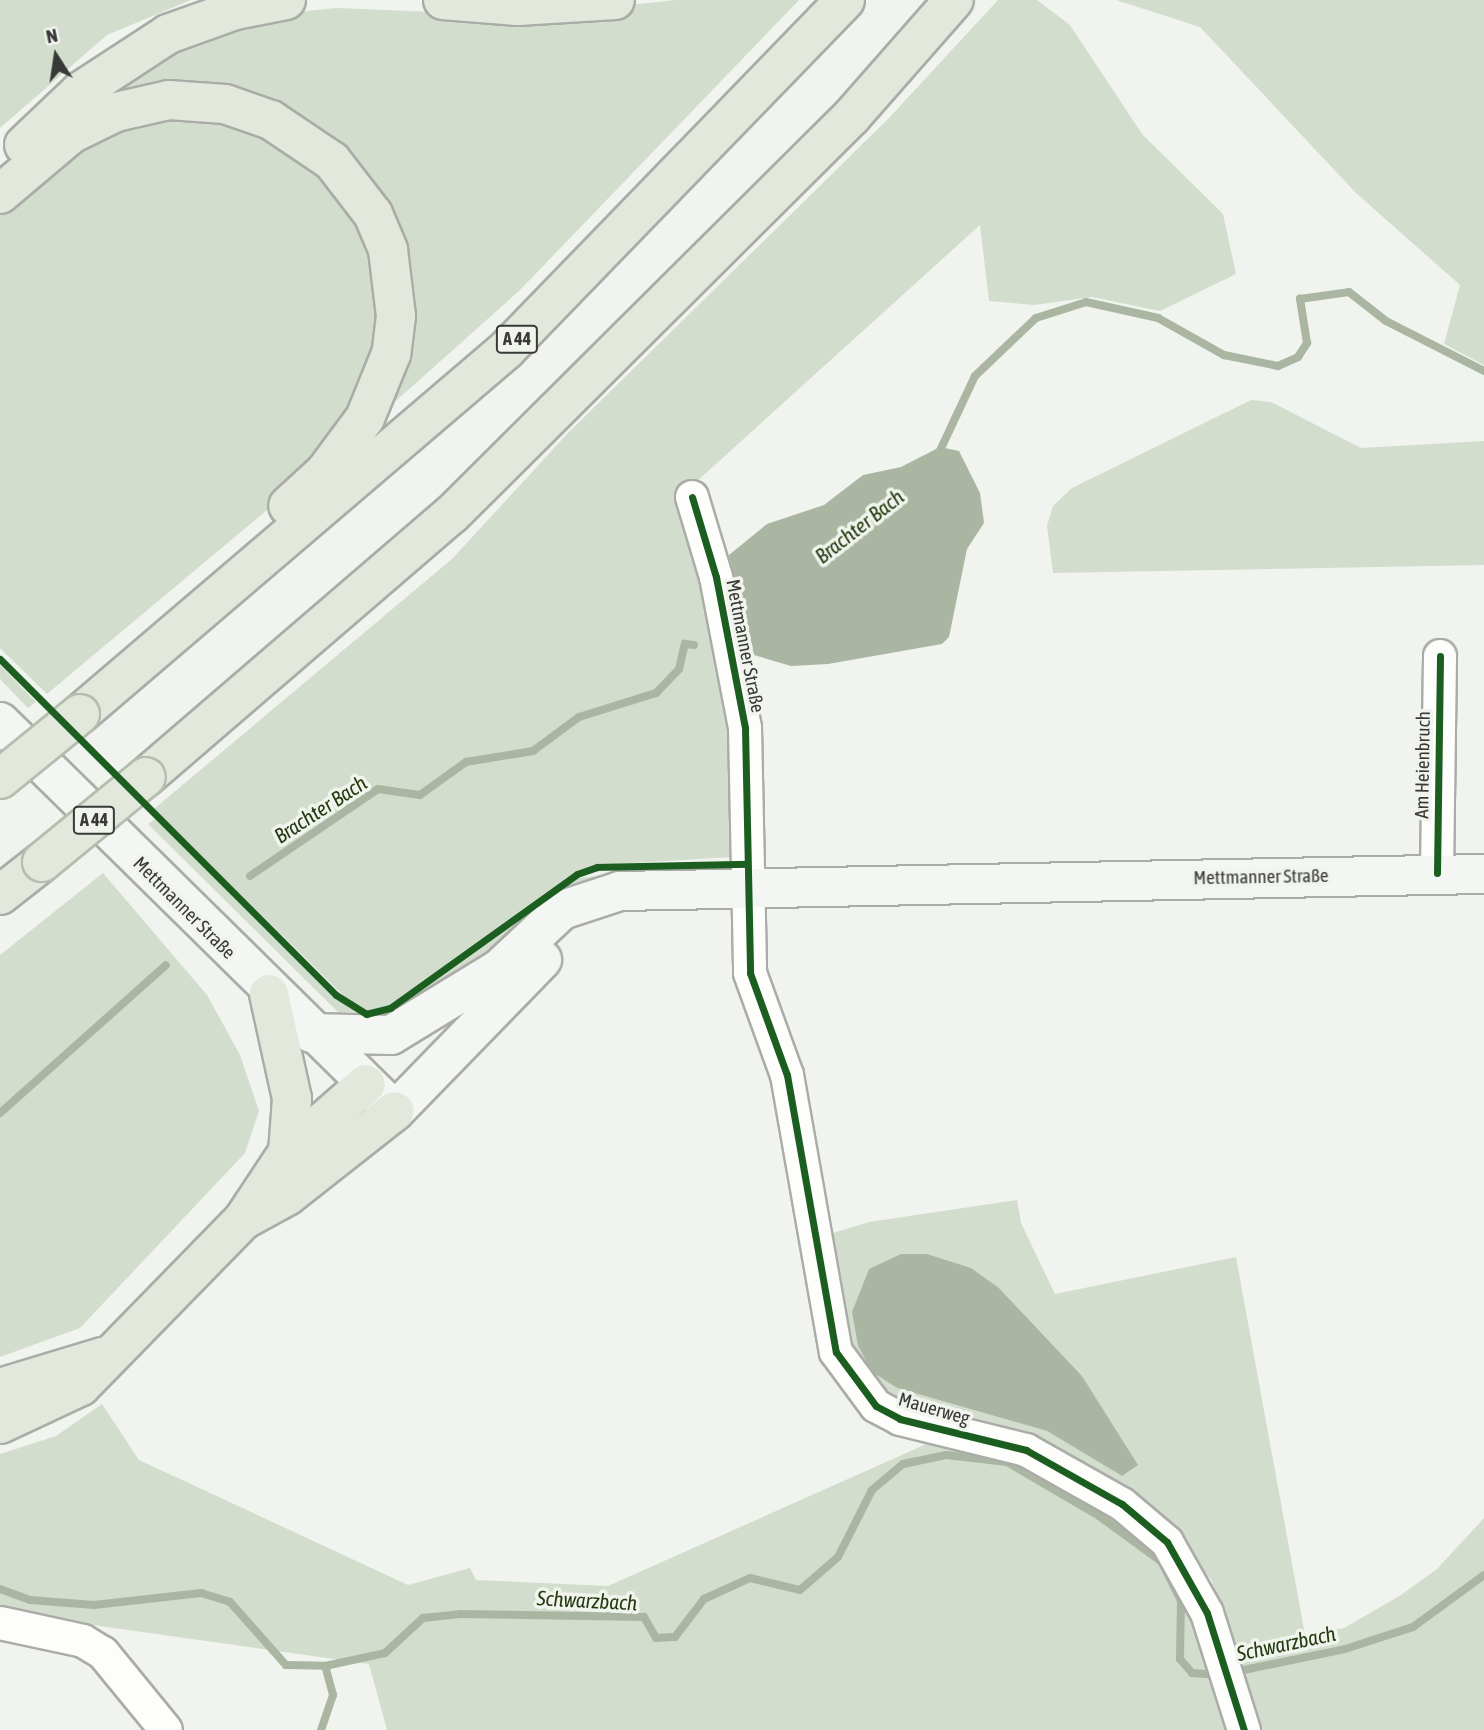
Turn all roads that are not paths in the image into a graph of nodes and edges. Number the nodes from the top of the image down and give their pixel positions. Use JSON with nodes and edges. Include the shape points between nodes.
{"nodes":[{"id":1,"x":286,"y":0,"type":"edge"},
{"id":2,"x":443,"y":0,"type":"edge"},
{"id":3,"x":615,"y":0,"type":"edge"},
{"id":4,"x":845,"y":0,"type":"edge"},
{"id":5,"x":954,"y":0,"type":"edge"},
{"id":6,"x":0,"y":168,"type":"edge"},
{"id":7,"x":0,"y":194,"type":"edge"},
{"id":8,"x":692,"y":497,"type":"dead end"},
{"id":9,"x":162,"y":650,"type":"junction"},
{"id":10,"x":1440,"y":656,"type":"dead end"},
{"id":11,"x":0,"y":722,"type":"edge"},
{"id":12,"x":0,"y":779,"type":"edge"},
{"id":13,"x":1437,"y":873,"type":"junction"},
{"id":14,"x":1484,"y":874,"type":"edge"},
{"id":15,"x":745,"y":889,"type":"junction"},
{"id":16,"x":656,"y":892,"type":"junction"},
{"id":17,"x":0,"y":895,"type":"edge"},
{"id":18,"x":499,"y":969,"type":"junction"},
{"id":19,"x":269,"y":994,"type":"junction"},
{"id":20,"x":310,"y":1033,"type":"junction"},
{"id":21,"x":366,"y":1084,"type":"junction"},
{"id":22,"x":395,"y":1111,"type":"junction"},
{"id":23,"x":288,"y":1152,"type":"junction"},
{"id":24,"x":243,"y":1220,"type":"junction"},
{"id":25,"x":103,"y":1357,"type":"junction"},
{"id":26,"x":0,"y":1388,"type":"edge"},
{"id":27,"x":0,"y":1423,"type":"edge"},
{"id":28,"x":0,"y":1623,"type":"edge"},
{"id":29,"x":166,"y":1730,"type":"edge"},
{"id":30,"x":1244,"y":1730,"type":"edge"}],
"edges":[{"from":1,"to":6,"type":"highway","via":[[199,21],[134,53],[81,91]]},
{"from":2,"to":3,"type":"highway","via":[[518,6]]},
{"from":4,"to":9,"type":"highway","number":"A 44","via":[[506,350]]},
{"from":5,"to":17,"type":"highway","number":"A 44","bridge":true,"via":[[852,116],[452,514],[146,777]]},
{"from":7,"to":9,"type":"highway","via":[[46,151],[116,112],[169,100],[225,104],[282,126],[332,160],[373,214],[388,250],[396,316],[391,354],[365,418],[326,472],[165,614]]},
{"from":8,"to":15,"type":"street","name":"Mettmanner Straße","via":[[716,577],[745,728]]},
{"from":9,"to":12,"type":"highway","number":"A 44","bridge":true},
{"from":10,"to":13,"type":"street","name":"Am Heienbruch"},
{"from":11,"to":19,"type":"main road","name":"Mettmanner Straße"},
{"from":13,"to":14,"type":"main road","name":"Mettmanner Straße"},
{"from":13,"to":15,"type":"main road","name":"Mettmanner Straße"},
{"from":15,"to":16,"type":"main road","name":"Mettmanner Straße"},
{"from":15,"to":30,"type":"street","name":"Mauerweg","via":[[750,973],[787,1075],[824,1303],[843,1368],[862,1394],[900,1419],[1027,1450],[1122,1504],[1182,1561],[1221,1654]]},
{"from":16,"to":18,"type":"main road","name":"Mettmanner Straße","via":[[588,897],[562,910]]},
{"from":16,"to":22,"type":"main road","name":"Mettmanner Straße","via":[[572,930]]},
{"from":18,"to":20,"type":"main road","name":"Mettmanner Straße","via":[[391,1035]]},
{"from":18,"to":21,"type":"main road"},
{"from":19,"to":20,"type":"main road","name":"Mettmanner Straße"},
{"from":19,"to":23,"type":"highway","via":[[292,1099]]},
{"from":20,"to":21,"type":"main road","name":"Mettmanner Straße"},
{"from":21,"to":22,"type":"main road","name":"Mettmanner Straße"},
{"from":21,"to":23,"type":"highway"},
{"from":22,"to":24,"type":"highway","via":[[287,1196]]},
{"from":23,"to":24,"type":"highway","via":[[265,1177]]},
{"from":24,"to":25,"type":"highway"},
{"from":25,"to":26,"type":"highway"},
{"from":25,"to":27,"type":"highway","via":[[81,1386],[56,1403]]},
{"from":28,"to":29,"type":"street","via":[[83,1641],[103,1653]]}]}
